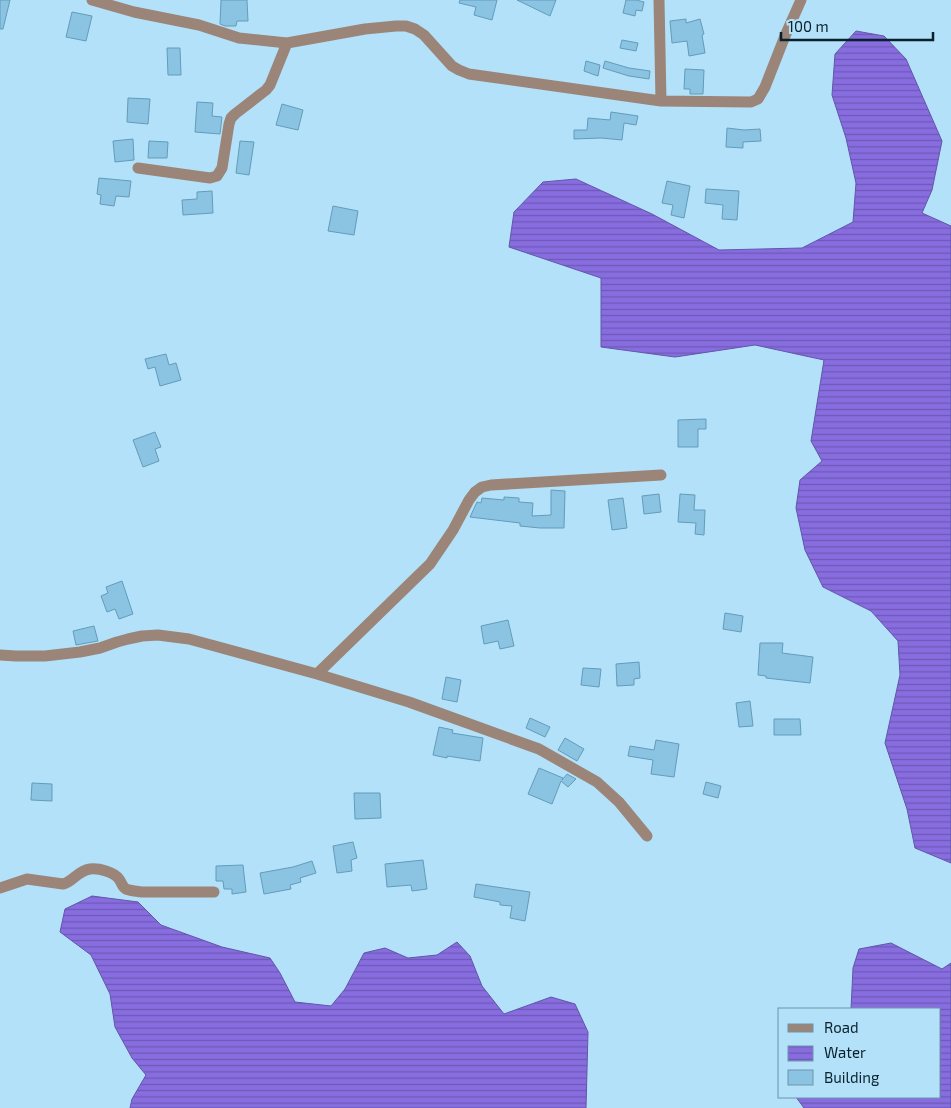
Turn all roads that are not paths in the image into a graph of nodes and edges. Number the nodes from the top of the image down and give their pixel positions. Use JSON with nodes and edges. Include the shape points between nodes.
{"nodes":[{"id":1,"x":92,"y":0,"type":"edge"},
{"id":2,"x":660,"y":0,"type":"edge"},
{"id":3,"x":800,"y":0,"type":"edge"},
{"id":4,"x":287,"y":43,"type":"junction"},
{"id":5,"x":661,"y":101,"type":"junction"},
{"id":6,"x":138,"y":168,"type":"dead end"},
{"id":7,"x":661,"y":475,"type":"dead end"},
{"id":8,"x":0,"y":655,"type":"edge"},
{"id":9,"x":317,"y":674,"type":"junction"},
{"id":10,"x":647,"y":836,"type":"dead end"},
{"id":11,"x":0,"y":888,"type":"edge"},
{"id":12,"x":214,"y":892,"type":"dead end"}],
"edges":[{"from":1,"to":4,"type":"street","via":[[199,25],[239,38]]},
{"from":2,"to":5,"type":"street"},
{"from":3,"to":5,"type":"street","via":[[766,87],[758,99],[751,102]]},
{"from":4,"to":5,"type":"street","via":[[406,26],[424,34],[452,66],[469,74]]},
{"from":4,"to":6,"type":"street","via":[[270,85],[231,118],[222,168],[217,176],[210,178]]},
{"from":7,"to":9,"type":"street","via":[[482,487],[469,500],[430,564]]},
{"from":8,"to":9,"type":"street","via":[[45,656],[80,652],[142,636],[166,636],[189,638]]},
{"from":9,"to":10,"type":"street","via":[[409,702],[539,749],[597,782],[619,802]]},
{"from":11,"to":12,"type":"street","via":[[27,879],[63,884],[79,872],[97,868],[118,878],[131,891]]}]}
